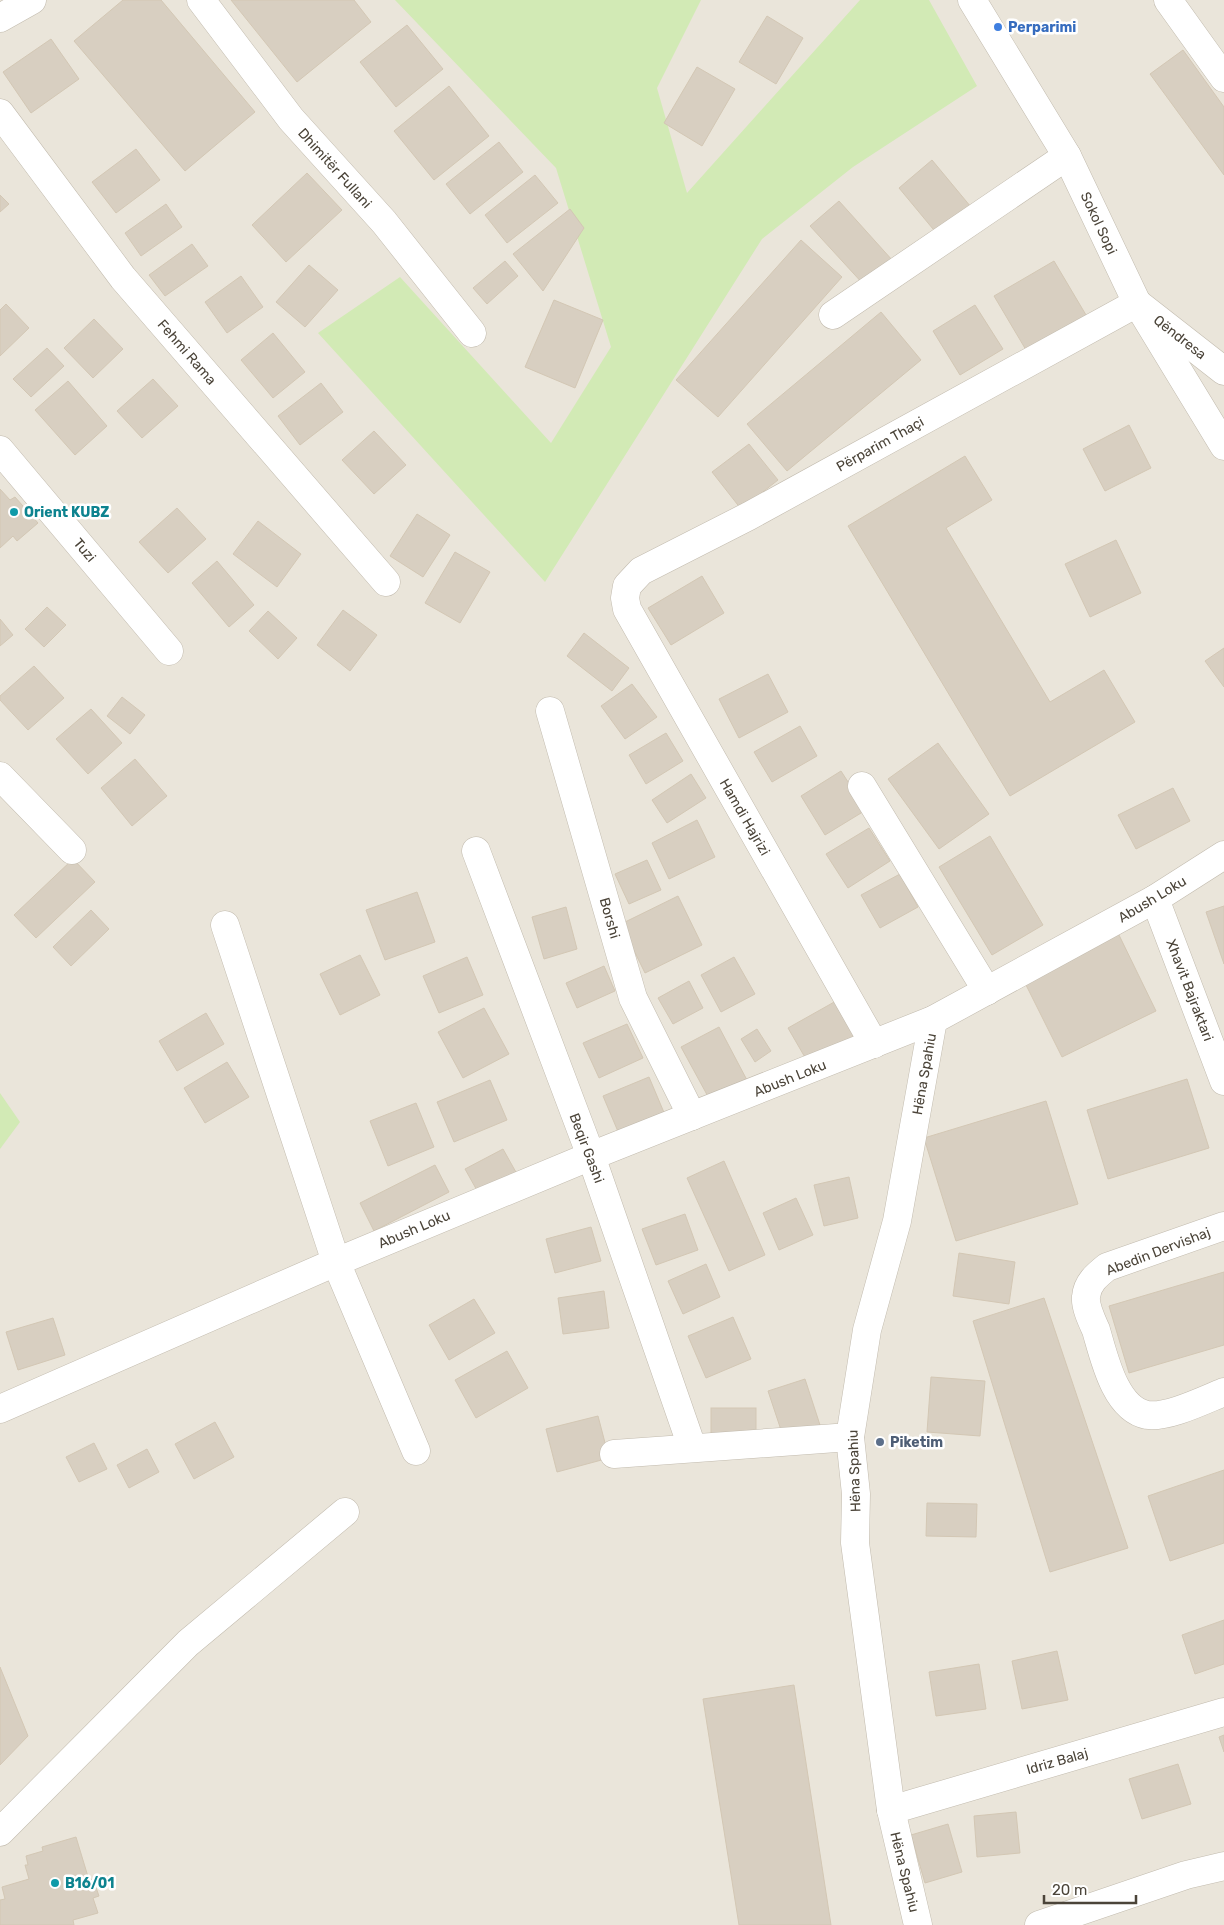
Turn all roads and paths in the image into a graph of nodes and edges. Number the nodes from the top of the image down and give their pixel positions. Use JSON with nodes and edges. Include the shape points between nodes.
{"nodes":[{"id":1,"x":32,"y":0,"type":"edge"},
{"id":2,"x":201,"y":0,"type":"edge"},
{"id":3,"x":972,"y":0,"type":"edge"},
{"id":4,"x":1168,"y":0,"type":"edge"},
{"id":5,"x":0,"y":18,"type":"edge"},
{"id":6,"x":1224,"y":78,"type":"edge"},
{"id":7,"x":0,"y":113,"type":"edge"},
{"id":8,"x":1067,"y":156,"type":"junction"},
{"id":9,"x":1137,"y":303,"type":"junction"},
{"id":10,"x":834,"y":315,"type":"dead end"},
{"id":11,"x":472,"y":333,"type":"dead end"},
{"id":12,"x":1224,"y":371,"type":"edge"},
{"id":13,"x":1224,"y":446,"type":"edge"},
{"id":14,"x":0,"y":450,"type":"edge"},
{"id":15,"x":386,"y":582,"type":"dead end"},
{"id":16,"x":627,"y":586,"type":"joint"},
{"id":17,"x":169,"y":651,"type":"dead end"},
{"id":18,"x":550,"y":711,"type":"dead end"},
{"id":19,"x":0,"y":776,"type":"edge"},
{"id":20,"x":862,"y":786,"type":"dead end"},
{"id":21,"x":72,"y":850,"type":"dead end"},
{"id":22,"x":476,"y":850,"type":"dead end"},
{"id":23,"x":1224,"y":855,"type":"edge"},
{"id":24,"x":1156,"y":899,"type":"junction"},
{"id":25,"x":225,"y":925,"type":"dead end"},
{"id":26,"x":987,"y":991,"type":"junction"},
{"id":27,"x":934,"y":1020,"type":"junction"},
{"id":28,"x":874,"y":1044,"type":"junction"},
{"id":29,"x":1224,"y":1081,"type":"edge"},
{"id":30,"x":692,"y":1116,"type":"junction"},
{"id":31,"x":591,"y":1156,"type":"junction"},
{"id":32,"x":1224,"y":1226,"type":"edge"},
{"id":33,"x":336,"y":1262,"type":"junction"},
{"id":34,"x":1224,"y":1392,"type":"edge"},
{"id":35,"x":0,"y":1409,"type":"edge"},
{"id":36,"x":850,"y":1437,"type":"junction"},
{"id":37,"x":692,"y":1448,"type":"junction"},
{"id":38,"x":416,"y":1451,"type":"dead end"},
{"id":39,"x":614,"y":1454,"type":"dead end"},
{"id":40,"x":345,"y":1512,"type":"dead end"},
{"id":41,"x":1224,"y":1712,"type":"edge"},
{"id":42,"x":891,"y":1810,"type":"junction"},
{"id":43,"x":0,"y":1832,"type":"edge"},
{"id":44,"x":1224,"y":1866,"type":"edge"},
{"id":45,"x":918,"y":1925,"type":"edge"},
{"id":46,"x":1039,"y":1925,"type":"edge"}],
"edges":[{"from":1,"to":5,"type":"street"},
{"from":2,"to":11,"type":"street","name":"Dhimitër Fullani","via":[[291,120],[384,222]]},
{"from":3,"to":8,"type":"street","name":"Sokol Sopi"},
{"from":4,"to":6,"type":"street"},
{"from":7,"to":15,"type":"street","name":"Fehmi Rama","via":[[123,278]]},
{"from":8,"to":9,"type":"street","name":"Sokol Sopi"},
{"from":8,"to":10,"type":"street"},
{"from":9,"to":12,"type":"street","name":"Qëndresa"},
{"from":9,"to":13,"type":"street","name":"Sokol Sopi"},
{"from":9,"to":16,"type":"street","name":"Përparim Thaçi","via":[[749,516],[641,571]]},
{"from":14,"to":17,"type":"street","name":"Tuzi"},
{"from":16,"to":28,"type":"street","name":"Hamdi Hajrizi","via":[[627,609]]},
{"from":18,"to":30,"type":"street","name":"Borshi","via":[[633,998]]},
{"from":19,"to":21,"type":"street"},
{"from":20,"to":26,"type":"street"},
{"from":22,"to":31,"type":"street","name":"Beqir Gashi"},
{"from":23,"to":24,"type":"street","name":"Abush Loku"},
{"from":24,"to":26,"type":"street","name":"Abush Loku"},
{"from":24,"to":29,"type":"street","name":"Xhavit Bajraktari"},
{"from":25,"to":33,"type":"street"},
{"from":26,"to":27,"type":"street","name":"Abush Loku"},
{"from":27,"to":28,"type":"street","name":"Abush Loku"},
{"from":27,"to":36,"type":"street","name":"Hëna Spahiu","via":[[897,1221],[867,1330]]},
{"from":28,"to":30,"type":"street","name":"Abush Loku"},
{"from":30,"to":31,"type":"street","name":"Abush Loku"},
{"from":31,"to":33,"type":"street","name":"Abush Loku"},
{"from":31,"to":37,"type":"street","name":"Beqir Gashi"},
{"from":32,"to":34,"type":"street","name":"Abedin Dervishaj","via":[[1107,1267],[1089,1285],[1086,1300],[1111,1378],[1118,1392],[1135,1411],[1161,1415]]},
{"from":33,"to":35,"type":"street","name":"Abush Loku"},
{"from":33,"to":38,"type":"street"},
{"from":36,"to":37,"type":"street"},
{"from":36,"to":42,"type":"street","name":"Hëna Spahiu","via":[[856,1494],[856,1542]]},
{"from":37,"to":39,"type":"street"},
{"from":40,"to":43,"type":"street","via":[[188,1643]]},
{"from":41,"to":42,"type":"street","name":"Idriz Balaj"},
{"from":42,"to":45,"type":"street","name":"Hëna Spahiu"},
{"from":44,"to":46,"type":"street","via":[[1186,1875]]}]}
